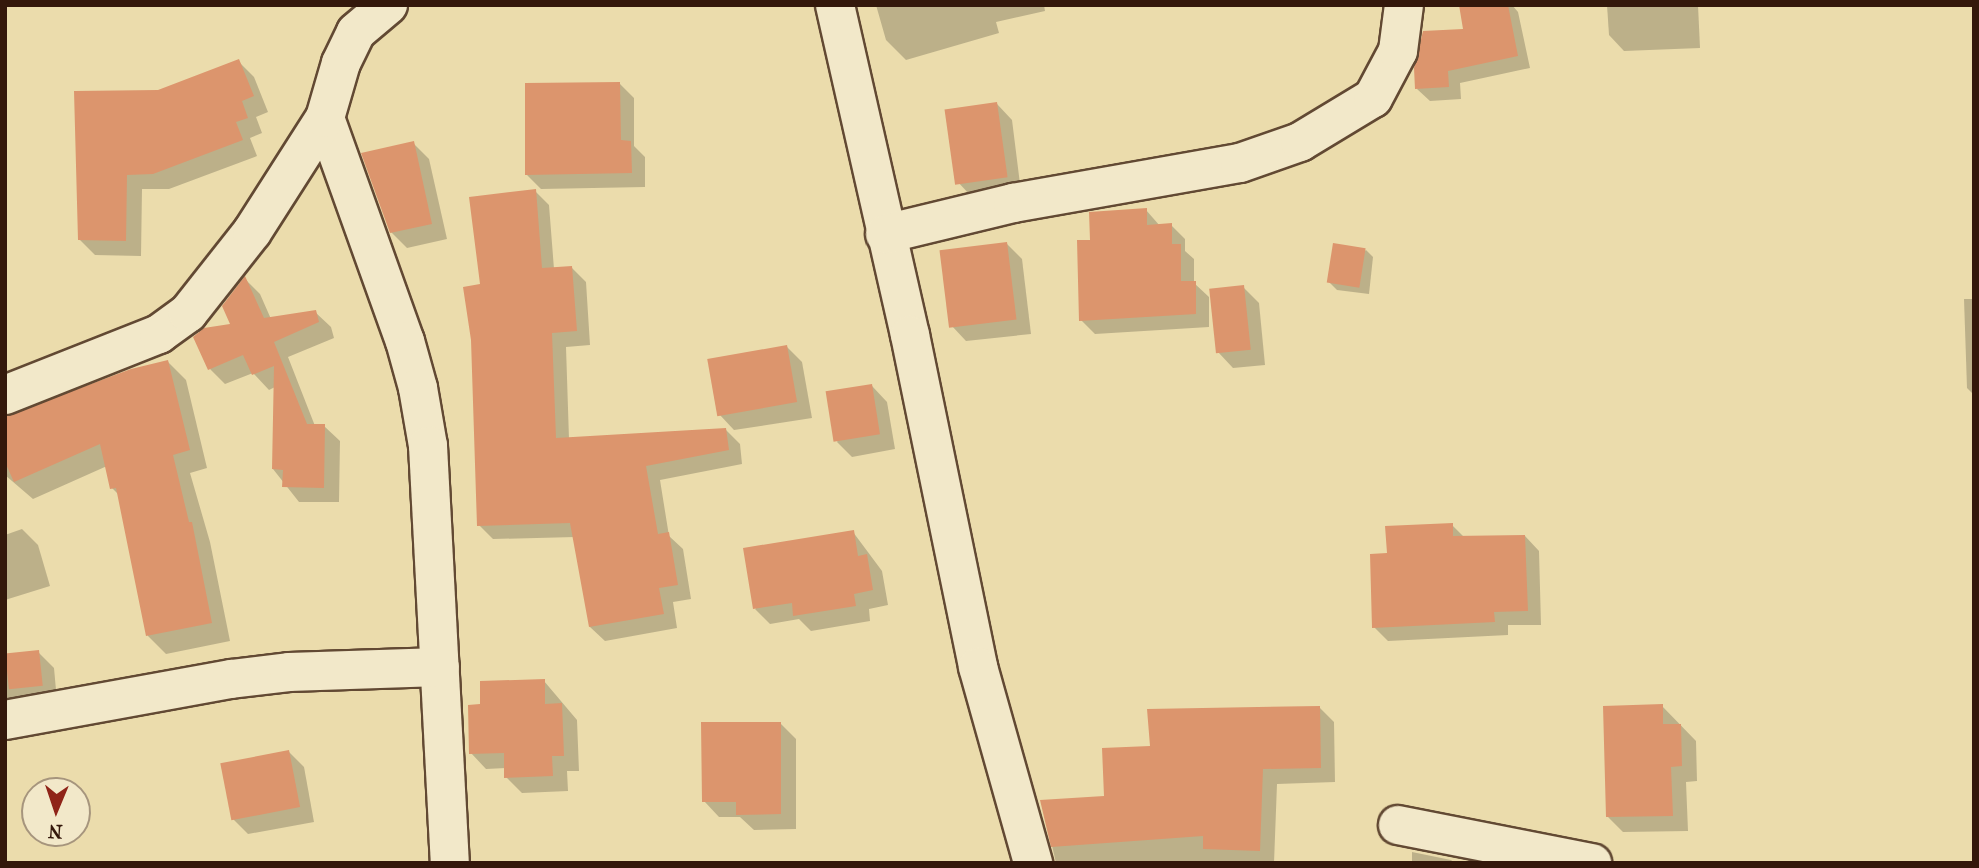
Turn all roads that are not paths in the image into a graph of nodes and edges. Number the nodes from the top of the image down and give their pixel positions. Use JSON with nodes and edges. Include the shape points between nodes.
{"nodes":[{"id":1,"x":388,"y":5,"type":"edge"},
{"id":2,"x":835,"y":5,"type":"edge"},
{"id":3,"x":1404,"y":5,"type":"edge"},
{"id":4,"x":325,"y":118,"type":"junction"},
{"id":5,"x":885,"y":234,"type":"junction"},
{"id":6,"x":5,"y":395,"type":"edge"},
{"id":7,"x":440,"y":667,"type":"junction"},
{"id":8,"x":5,"y":720,"type":"edge"},
{"id":9,"x":1398,"y":825,"type":"dead end"},
{"id":10,"x":450,"y":863,"type":"edge"},
{"id":11,"x":1033,"y":863,"type":"edge"},
{"id":12,"x":1592,"y":863,"type":"edge"}],
"edges":[{"from":1,"to":4,"type":"street","via":[[356,32],[341,63]]},
{"from":2,"to":5,"type":"street"},
{"from":3,"to":5,"type":"street","via":[[1398,51],[1373,98],[1300,142],[1240,163],[1013,203]]},
{"from":4,"to":6,"type":"street","via":[[252,232],[188,313],[159,334]]},
{"from":4,"to":7,"type":"street","via":[[418,388],[428,446]]},
{"from":5,"to":11,"type":"street","via":[[978,667]]},
{"from":7,"to":8,"type":"street","via":[[289,672],[231,679]]},
{"from":7,"to":10,"type":"street"},
{"from":9,"to":12,"type":"street"}]}
